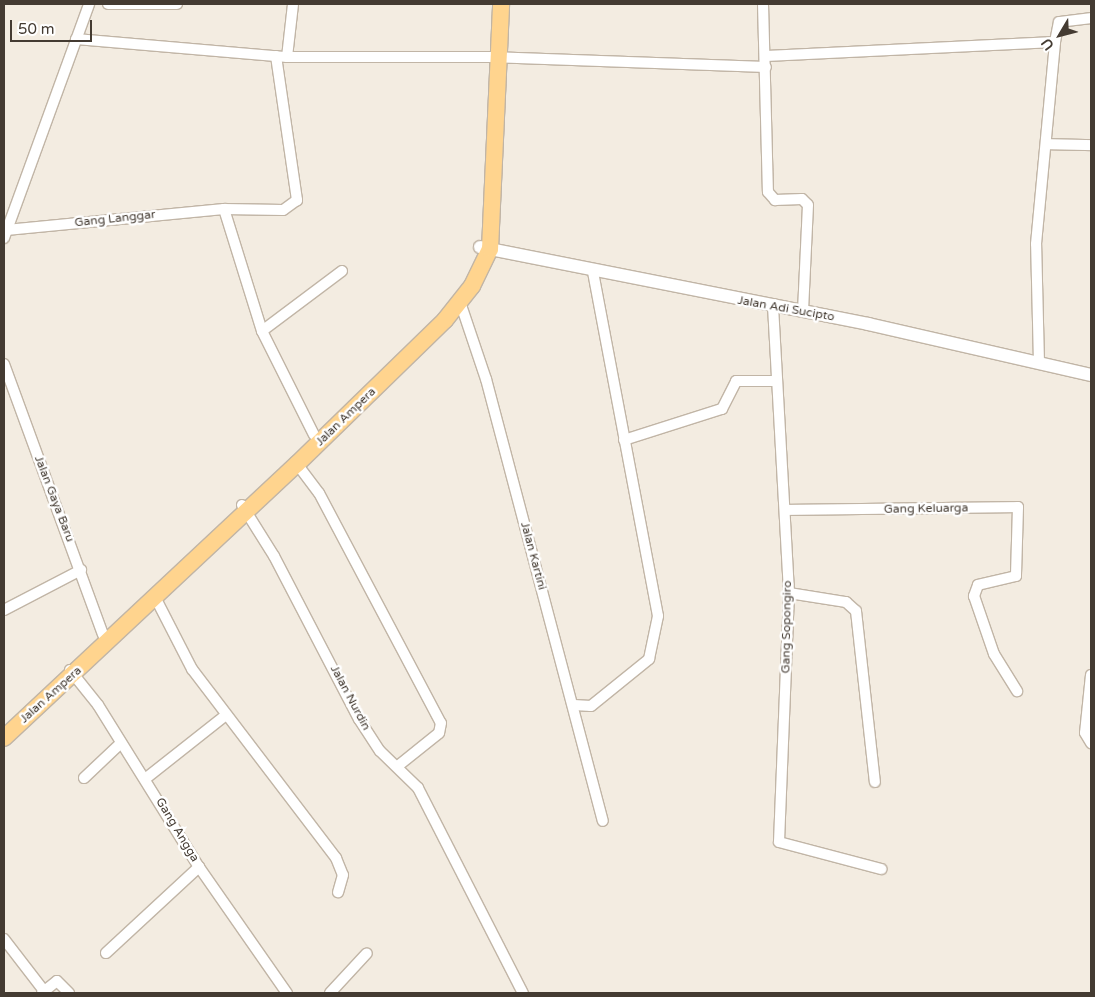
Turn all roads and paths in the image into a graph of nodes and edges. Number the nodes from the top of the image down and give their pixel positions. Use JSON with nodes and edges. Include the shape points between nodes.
{"nodes":[{"id":1,"x":89,"y":4,"type":"edge"},
{"id":2,"x":108,"y":4,"type":"edge"},
{"id":3,"x":178,"y":4,"type":"edge"},
{"id":4,"x":293,"y":4,"type":"edge"},
{"id":5,"x":491,"y":4,"type":"edge"},
{"id":6,"x":501,"y":4,"type":"edge"},
{"id":7,"x":763,"y":4,"type":"edge"},
{"id":8,"x":1091,"y":18,"type":"edge"},
{"id":9,"x":76,"y":39,"type":"junction"},
{"id":10,"x":1055,"y":42,"type":"junction"},
{"id":11,"x":276,"y":56,"type":"junction"},
{"id":12,"x":766,"y":56,"type":"junction"},
{"id":13,"x":287,"y":57,"type":"junction"},
{"id":14,"x":494,"y":58,"type":"junction"},
{"id":15,"x":766,"y":67,"type":"junction"},
{"id":16,"x":1046,"y":144,"type":"junction"},
{"id":17,"x":1091,"y":145,"type":"edge"},
{"id":18,"x":224,"y":209,"type":"junction"},
{"id":19,"x":5,"y":234,"type":"edge"},
{"id":20,"x":485,"y":248,"type":"junction"},
{"id":21,"x":342,"y":271,"type":"dead end"},
{"id":22,"x":593,"y":271,"type":"junction"},
{"id":23,"x":458,"y":298,"type":"junction"},
{"id":24,"x":774,"y":306,"type":"junction"},
{"id":25,"x":803,"y":311,"type":"junction"},
{"id":26,"x":262,"y":331,"type":"junction"},
{"id":27,"x":1039,"y":362,"type":"junction"},
{"id":28,"x":4,"y":366,"type":"edge"},
{"id":29,"x":1091,"y":374,"type":"edge"},
{"id":30,"x":776,"y":381,"type":"junction"},
{"id":31,"x":314,"y":435,"type":"junction"},
{"id":32,"x":624,"y":440,"type":"junction"},
{"id":33,"x":298,"y":464,"type":"junction"},
{"id":34,"x":245,"y":508,"type":"junction"},
{"id":35,"x":786,"y":510,"type":"junction"},
{"id":36,"x":81,"y":570,"type":"junction"},
{"id":37,"x":789,"y":593,"type":"junction"},
{"id":38,"x":156,"y":599,"type":"junction"},
{"id":39,"x":4,"y":610,"type":"edge"},
{"id":40,"x":103,"y":634,"type":"junction"},
{"id":41,"x":71,"y":671,"type":"junction"},
{"id":42,"x":1091,"y":675,"type":"edge"},
{"id":43,"x":1017,"y":691,"type":"dead end"},
{"id":44,"x":574,"y":704,"type":"junction"},
{"id":45,"x":226,"y":715,"type":"junction"},
{"id":46,"x":4,"y":726,"type":"edge"},
{"id":47,"x":4,"y":738,"type":"edge"},
{"id":48,"x":1091,"y":743,"type":"edge"},
{"id":49,"x":120,"y":744,"type":"junction"},
{"id":50,"x":398,"y":766,"type":"junction"},
{"id":51,"x":84,"y":778,"type":"dead end"},
{"id":52,"x":145,"y":779,"type":"junction"},
{"id":53,"x":875,"y":782,"type":"dead end"},
{"id":54,"x":603,"y":821,"type":"dead end"},
{"id":55,"x":200,"y":867,"type":"junction"},
{"id":56,"x":881,"y":869,"type":"dead end"},
{"id":57,"x":338,"y":892,"type":"dead end"},
{"id":58,"x":4,"y":939,"type":"edge"},
{"id":59,"x":106,"y":953,"type":"dead end"},
{"id":60,"x":367,"y":953,"type":"dead end"},
{"id":61,"x":44,"y":992,"type":"edge"},
{"id":62,"x":523,"y":992,"type":"edge"},
{"id":63,"x":69,"y":993,"type":"edge"},
{"id":64,"x":287,"y":993,"type":"edge"},
{"id":65,"x":330,"y":993,"type":"edge"}],
"edges":[{"from":1,"to":9,"type":"street"},
{"from":2,"to":3,"type":"street"},
{"from":4,"to":13,"type":"street"},
{"from":5,"to":14,"type":"main road","name":"Jalan Ampera"},
{"from":6,"to":14,"type":"main road","name":"Jalan Ampera"},
{"from":7,"to":12,"type":"street"},
{"from":8,"to":10,"type":"street","via":[[1059,22]]},
{"from":9,"to":11,"type":"street"},
{"from":9,"to":19,"type":"street"},
{"from":10,"to":12,"type":"street"},
{"from":10,"to":16,"type":"street"},
{"from":11,"to":13,"type":"street"},
{"from":11,"to":18,"type":"street","name":"Gang Langgar","via":[[297,200],[283,210]]},
{"from":12,"to":15,"type":"street"},
{"from":13,"to":14,"type":"street"},
{"from":14,"to":15,"type":"street"},
{"from":14,"to":20,"type":"main road","name":"Jalan Ampera"},
{"from":15,"to":25,"type":"street","via":[[768,192],[775,200],[802,199],[808,205]]},
{"from":16,"to":17,"type":"street"},
{"from":16,"to":27,"type":"street","via":[[1036,244]]},
{"from":18,"to":19,"type":"street","name":"Gang Langgar"},
{"from":18,"to":26,"type":"street"},
{"from":20,"to":22,"type":"street","name":"Jalan Adi Sucipto"},
{"from":20,"to":23,"type":"main road","name":"Jalan Ampera"},
{"from":21,"to":26,"type":"street"},
{"from":22,"to":24,"type":"street","name":"Jalan Adi Sucipto"},
{"from":22,"to":32,"type":"street"},
{"from":23,"to":31,"type":"main road","name":"Jalan Ampera"},
{"from":23,"to":33,"type":"main road","name":"Jalan Ampera"},
{"from":23,"to":44,"type":"street","name":"Jalan Kartini","via":[[486,379]]},
{"from":24,"to":25,"type":"street","name":"Jalan Adi Sucipto"},
{"from":24,"to":30,"type":"street","name":"Gang Sopongiro"},
{"from":25,"to":27,"type":"street","name":"Jalan Adi Sucipto"},
{"from":26,"to":31,"type":"street"},
{"from":27,"to":29,"type":"street","name":"Jalan Adi Sucipto"},
{"from":28,"to":36,"type":"street","name":"Jalan Gaya Baru"},
{"from":30,"to":32,"type":"street","via":[[736,381],[722,408]]},
{"from":30,"to":35,"type":"street","name":"Gang Sopongiro"},
{"from":31,"to":34,"type":"main road","name":"Jalan Ampera"},
{"from":32,"to":44,"type":"street","via":[[658,616],[651,655],[594,704]]},
{"from":33,"to":34,"type":"main road","name":"Jalan Ampera"},
{"from":33,"to":50,"type":"street","via":[[319,493],[441,723],[439,733]]},
{"from":34,"to":38,"type":"main road","name":"Jalan Ampera"},
{"from":34,"to":40,"type":"main road","name":"Jalan Ampera"},
{"from":34,"to":50,"type":"street","name":"Jalan Nurdin","via":[[359,719],[380,751]]},
{"from":35,"to":37,"type":"street","name":"Gang Sopongiro"},
{"from":35,"to":43,"type":"street","name":"Gang Keluarga","via":[[1018,507],[1021,517],[1016,576],[978,585],[974,596],[994,654]]},
{"from":36,"to":39,"type":"street"},
{"from":36,"to":40,"type":"street","name":"Jalan Gaya Baru"},
{"from":37,"to":53,"type":"street","via":[[846,602],[856,611]]},
{"from":37,"to":56,"type":"street","name":"Gang Sopongiro","via":[[779,842]]},
{"from":38,"to":41,"type":"main road","name":"Jalan Ampera"},
{"from":38,"to":45,"type":"street","via":[[192,669]]},
{"from":40,"to":41,"type":"main road","name":"Jalan Ampera"},
{"from":41,"to":46,"type":"main road","name":"Jalan Ampera"},
{"from":41,"to":47,"type":"main road","name":"Jalan Ampera"},
{"from":41,"to":49,"type":"street","name":"Gang Angga"},
{"from":42,"to":48,"type":"street","via":[[1085,733]]},
{"from":44,"to":54,"type":"street","name":"Jalan Kartini"},
{"from":45,"to":52,"type":"street"},
{"from":45,"to":57,"type":"street","via":[[342,867]]},
{"from":49,"to":51,"type":"street"},
{"from":49,"to":52,"type":"street","name":"Gang Angga"},
{"from":50,"to":62,"type":"street","name":"Jalan Nurdin","via":[[418,788],[490,935]]},
{"from":52,"to":55,"type":"street","name":"Gang Angga"},
{"from":55,"to":59,"type":"street"},
{"from":55,"to":64,"type":"street","name":"Gang Angga"},
{"from":58,"to":61,"type":"street"},
{"from":60,"to":65,"type":"street"},
{"from":61,"to":63,"type":"street","via":[[58,982]]}]}
